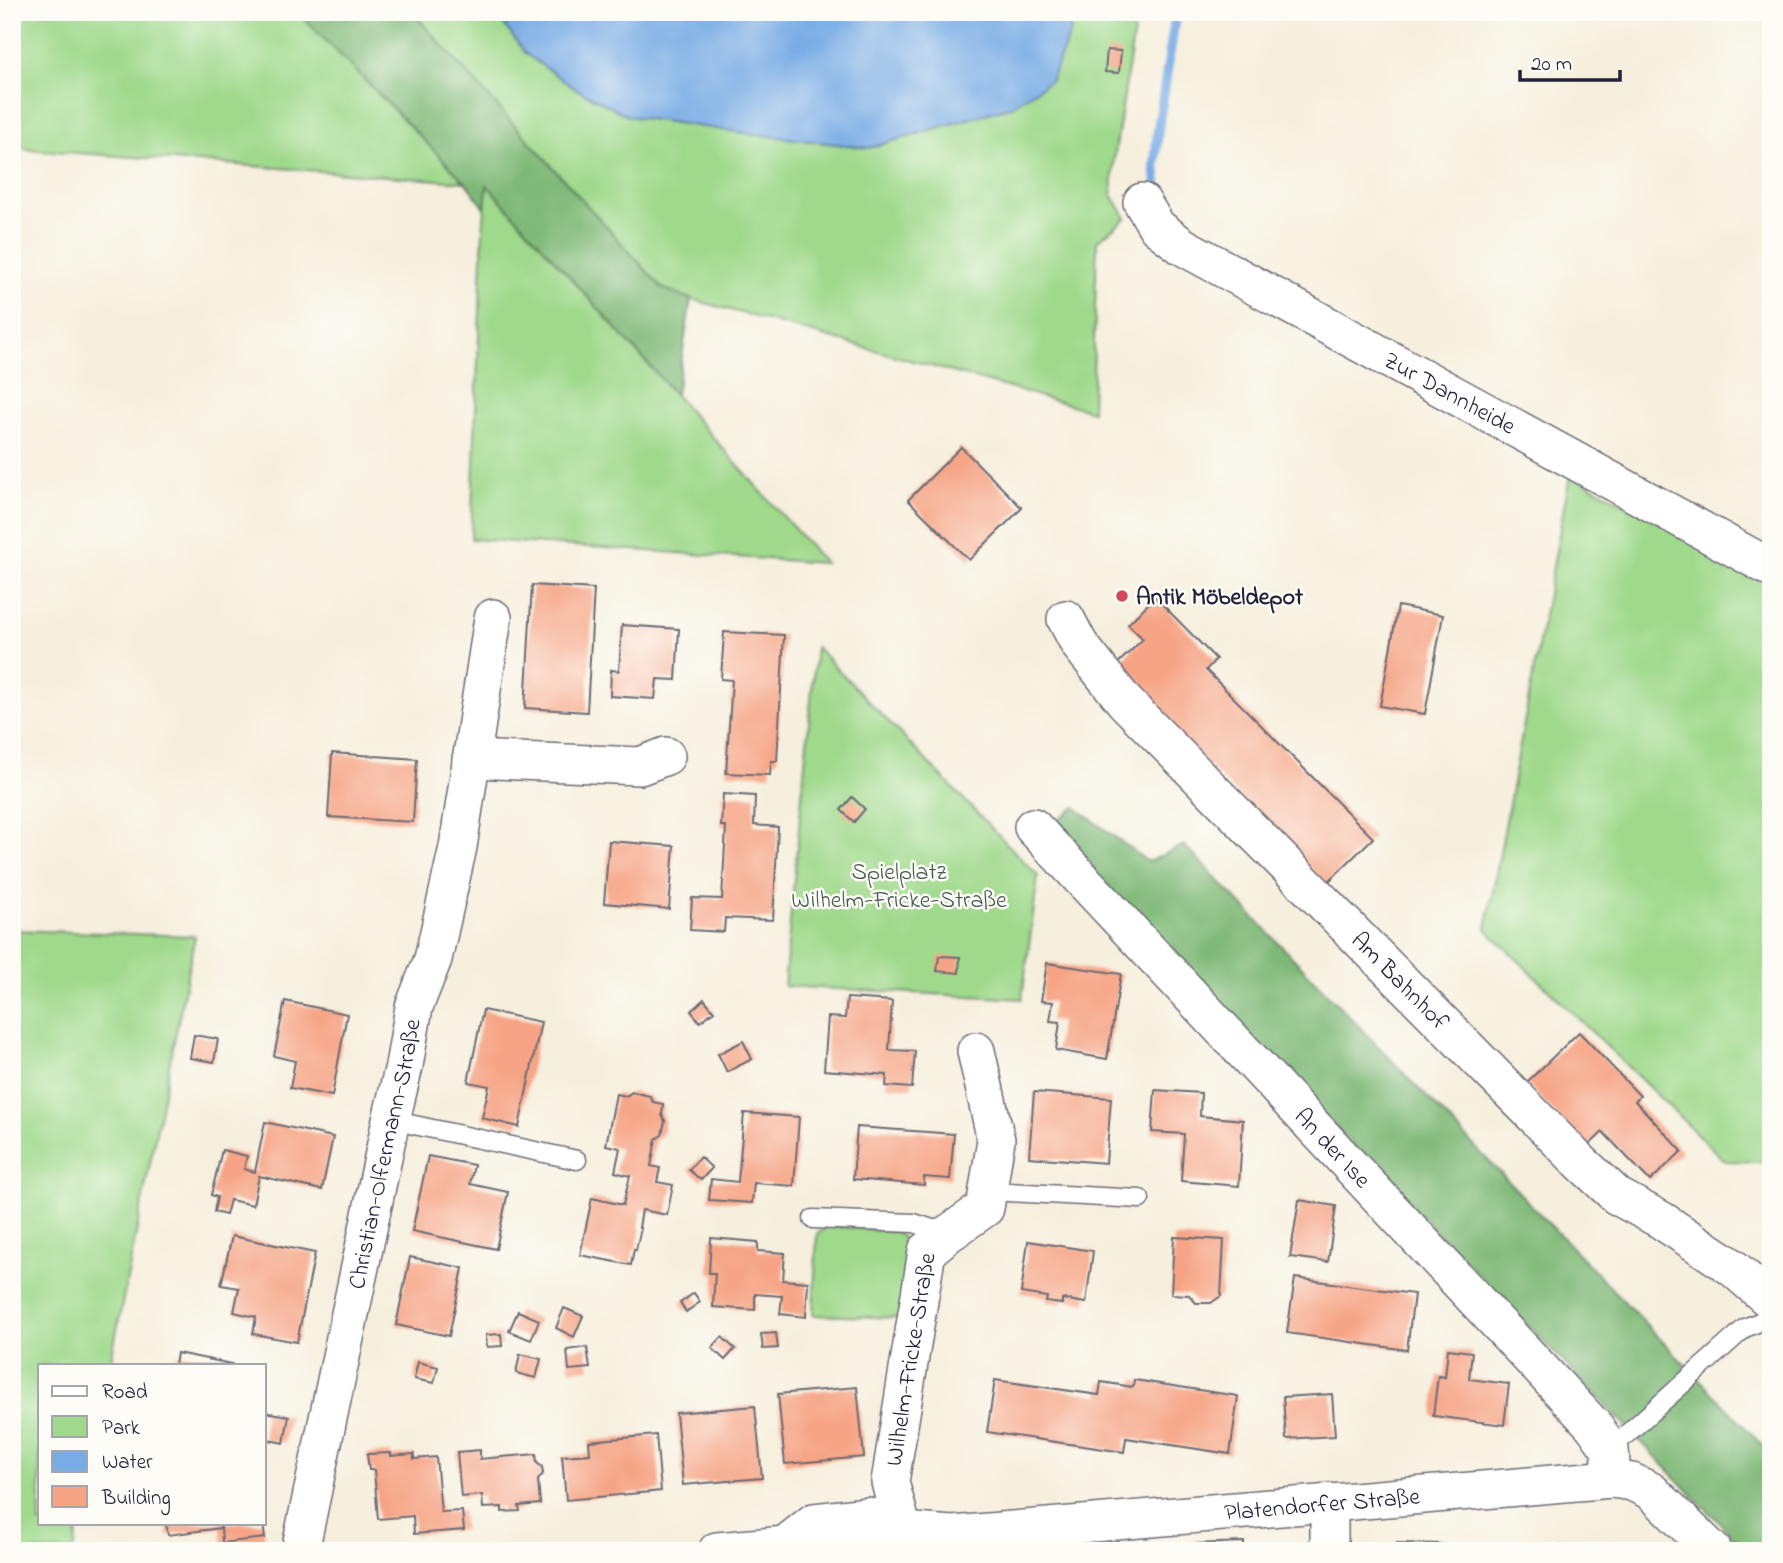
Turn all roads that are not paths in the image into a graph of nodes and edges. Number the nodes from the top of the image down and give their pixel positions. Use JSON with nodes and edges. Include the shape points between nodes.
{"nodes":[{"id":1,"x":1142,"y":202,"type":"dead end"},
{"id":2,"x":1771,"y":568,"type":"edge"},
{"id":3,"x":493,"y":618,"type":"dead end"},
{"id":4,"x":1066,"y":620,"type":"dead end"},
{"id":5,"x":666,"y":756,"type":"dead end"},
{"id":6,"x":471,"y":760,"type":"junction"},
{"id":7,"x":1033,"y":827,"type":"dead end"},
{"id":8,"x":976,"y":1051,"type":"dead end"},
{"id":9,"x":391,"y":1120,"type":"junction"},
{"id":10,"x":577,"y":1160,"type":"dead end"},
{"id":11,"x":988,"y":1191,"type":"junction"},
{"id":12,"x":1140,"y":1199,"type":"dead end"},
{"id":13,"x":813,"y":1219,"type":"dead end"},
{"id":14,"x":948,"y":1234,"type":"junction"},
{"id":15,"x":1771,"y":1301,"type":"edge"},
{"id":16,"x":1771,"y":1317,"type":"edge"},
{"id":17,"x":1611,"y":1464,"type":"junction"},
{"id":18,"x":1329,"y":1502,"type":"junction"},
{"id":19,"x":903,"y":1531,"type":"junction"},
{"id":20,"x":785,"y":1548,"type":"edge"},
{"id":21,"x":300,"y":1551,"type":"edge"},
{"id":22,"x":717,"y":1551,"type":"edge"},
{"id":23,"x":1329,"y":1551,"type":"edge"},
{"id":24,"x":1713,"y":1551,"type":"edge"}],
"edges":[{"from":1,"to":2,"type":"street","name":"Zur Dannheide","via":[[1157,227],[1182,246]]},
{"from":3,"to":6,"type":"street","name":"Christian-Olfermann-Straße"},
{"from":4,"to":15,"type":"street","name":"Am Bahnhof","via":[[1125,702],[1574,1156],[1616,1196],[1732,1267]]},
{"from":5,"to":6,"type":"street","via":[[640,766]]},
{"from":6,"to":9,"type":"street","name":"Christian-Olfermann-Straße","via":[[458,847],[433,959],[414,1007]]},
{"from":7,"to":17,"type":"street","name":"An der Ise","via":[[1593,1425]]},
{"from":8,"to":11,"type":"street","name":"Wilhelm-Fricke-Straße","via":[[996,1140]]},
{"from":9,"to":10,"type":"lane"},
{"from":9,"to":21,"type":"street","name":"Christian-Olfermann-Straße"},
{"from":11,"to":12,"type":"lane"},
{"from":11,"to":14,"type":"street","name":"Wilhelm-Fricke-Straße","via":[[985,1208]]},
{"from":13,"to":14,"type":"lane","via":[[914,1223]]},
{"from":14,"to":19,"type":"street","name":"Wilhelm-Fricke-Straße","via":[[928,1251],[892,1468],[890,1482]]},
{"from":16,"to":17,"type":"lane","via":[[1745,1328]]},
{"from":17,"to":18,"type":"street","name":"Platendorfer Straße"},
{"from":17,"to":24,"type":"street","name":"Platendorfer Straße","via":[[1651,1491]]},
{"from":18,"to":19,"type":"street","name":"Platendorfer Straße","via":[[952,1535]]},
{"from":18,"to":23,"type":"street"},
{"from":19,"to":20,"type":"street","name":"Platendorfer Straße","via":[[868,1516],[814,1522]]},
{"from":20,"to":22,"type":"street","name":"Platendorfer Straße"}]}
